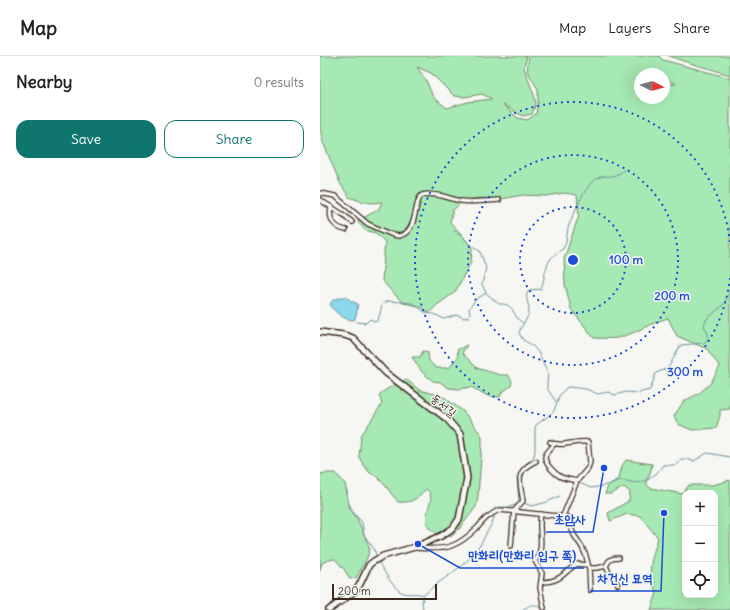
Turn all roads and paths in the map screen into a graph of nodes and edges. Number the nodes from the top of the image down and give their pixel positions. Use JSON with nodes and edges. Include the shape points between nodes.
{"nodes":[{"id":1,"x":320,"y":193,"type":"edge"},
{"id":2,"x":320,"y":200,"type":"edge"},
{"id":3,"x":499,"y":200,"type":"dead end"},
{"id":4,"x":331,"y":207,"type":"junction"},
{"id":5,"x":352,"y":222,"type":"dead end"},
{"id":6,"x":346,"y":230,"type":"dead end"},
{"id":7,"x":320,"y":332,"type":"edge"},
{"id":8,"x":550,"y":442,"type":"dead end"},
{"id":9,"x":554,"y":444,"type":"junction"},
{"id":10,"x":536,"y":461,"type":"dead end"},
{"id":11,"x":577,"y":481,"type":"junction"},
{"id":12,"x":514,"y":511,"type":"junction"},
{"id":13,"x":541,"y":514,"type":"junction"},
{"id":14,"x":563,"y":516,"type":"junction"},
{"id":15,"x":426,"y":546,"type":"junction"},
{"id":16,"x":511,"y":546,"type":"dead end"},
{"id":17,"x":619,"y":558,"type":"dead end"},
{"id":18,"x":589,"y":566,"type":"junction"},
{"id":19,"x":606,"y":566,"type":"junction"},
{"id":20,"x":541,"y":582,"type":"junction"},
{"id":21,"x":618,"y":585,"type":"dead end"},
{"id":22,"x":590,"y":590,"type":"dead end"},
{"id":23,"x":544,"y":608,"type":"dead end"},
{"id":24,"x":329,"y":610,"type":"edge"}],
"edges":[{"from":1,"to":3,"type":"street","via":[[335,196],[372,226],[399,236],[405,233],[413,222],[423,195],[444,196],[465,202]]},
{"from":2,"to":4,"type":"street"},
{"from":4,"to":5,"type":"street"},
{"from":4,"to":6,"type":"street","via":[[333,223]]},
{"from":7,"to":15,"type":"street","name":"동서길","via":[[353,338],[386,373],[447,419],[460,434],[467,478],[459,519],[453,528]]},
{"from":8,"to":9,"type":"street"},
{"from":9,"to":11,"type":"street","via":[[546,455],[548,464],[561,477]]},
{"from":9,"to":11,"type":"street","via":[[588,442],[590,462]]},
{"from":10,"to":12,"type":"street","via":[[520,474],[522,503]]},
{"from":11,"to":14,"type":"street"},
{"from":12,"to":13,"type":"street","name":"동서길"},
{"from":12,"to":15,"type":"street","name":"동서길","via":[[495,512],[472,533],[445,549]]},
{"from":12,"to":16,"type":"street"},
{"from":13,"to":14,"type":"street","name":"동서길"},
{"from":13,"to":20,"type":"street","via":[[541,543],[534,561],[542,573]]},
{"from":14,"to":18,"type":"street","via":[[569,520]]},
{"from":15,"to":24,"type":"street","name":"동서길","via":[[377,559],[369,565],[355,591]]},
{"from":17,"to":19,"type":"street","via":[[608,561]]},
{"from":18,"to":19,"type":"street"},
{"from":18,"to":20,"type":"street","via":[[577,564],[560,578]]},
{"from":18,"to":22,"type":"street"},
{"from":19,"to":21,"type":"street"},
{"from":20,"to":23,"type":"street"}]}
